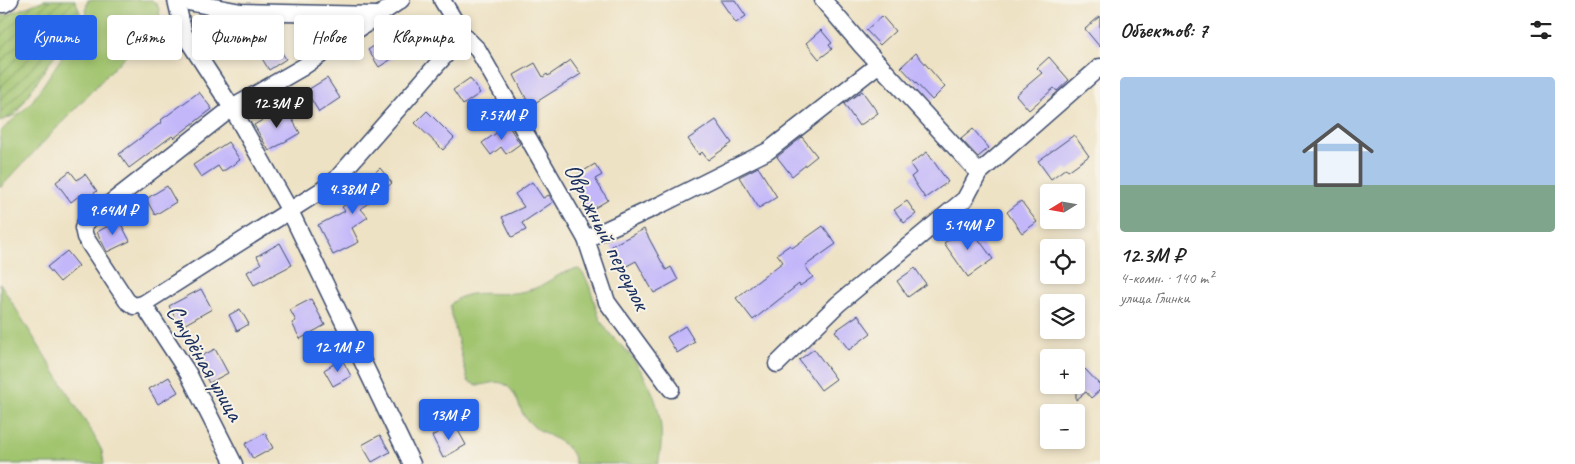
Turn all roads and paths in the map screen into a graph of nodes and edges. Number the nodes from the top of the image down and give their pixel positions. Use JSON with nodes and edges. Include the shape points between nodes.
{"nodes":[{"id":1,"x":10,"y":0,"type":"edge"},
{"id":2,"x":177,"y":0,"type":"edge"},
{"id":3,"x":401,"y":0,"type":"edge"},
{"id":4,"x":442,"y":0,"type":"edge"},
{"id":5,"x":823,"y":0,"type":"edge"},
{"id":6,"x":0,"y":4,"type":"edge"},
{"id":7,"x":378,"y":15,"type":"edge"},
{"id":8,"x":451,"y":15,"type":"edge"},
{"id":9,"x":374,"y":16,"type":"edge"},
{"id":10,"x":374,"y":18,"type":"edge"},
{"id":11,"x":471,"y":43,"type":"edge"},
{"id":12,"x":441,"y":60,"type":"edge"},
{"id":13,"x":879,"y":64,"type":"junction"},
{"id":14,"x":1100,"y":67,"type":"edge"},
{"id":15,"x":232,"y":108,"type":"junction"},
{"id":16,"x":979,"y":173,"type":"junction"},
{"id":17,"x":290,"y":211,"type":"junction"},
{"id":18,"x":586,"y":239,"type":"junction"},
{"id":19,"x":143,"y":304,"type":"junction"},
{"id":20,"x":777,"y":364,"type":"dead end"},
{"id":21,"x":671,"y":389,"type":"dead end"},
{"id":22,"x":234,"y":464,"type":"edge"},
{"id":23,"x":412,"y":464,"type":"edge"}],
"edges":[{"from":1,"to":6,"type":"street"},
{"from":2,"to":9,"type":"street","via":[[241,12]]},
{"from":2,"to":15,"type":"street","via":[[184,34]]},
{"from":3,"to":7,"type":"street"},
{"from":4,"to":8,"type":"street","name":"Овражный переулок"},
{"from":5,"to":13,"type":"street"},
{"from":10,"to":15,"type":"street","via":[[303,67]]},
{"from":11,"to":18,"type":"street","name":"Овражный переулок"},
{"from":12,"to":17,"type":"street","via":[[333,183]]},
{"from":13,"to":16,"type":"street"},
{"from":13,"to":18,"type":"street","via":[[768,151]]},
{"from":14,"to":16,"type":"street"},
{"from":15,"to":17,"type":"street"},
{"from":15,"to":19,"type":"street","name":"Студёная улица","via":[[86,222],[83,228],[85,237],[127,301],[134,306]]},
{"from":16,"to":20,"type":"street","via":[[965,199],[838,304]]},
{"from":17,"to":19,"type":"street"},
{"from":17,"to":23,"type":"street"},
{"from":18,"to":21,"type":"street","name":"Овражный переулок","via":[[607,302]]},
{"from":19,"to":22,"type":"street","name":"Студёная улица","via":[[188,373]]}]}
